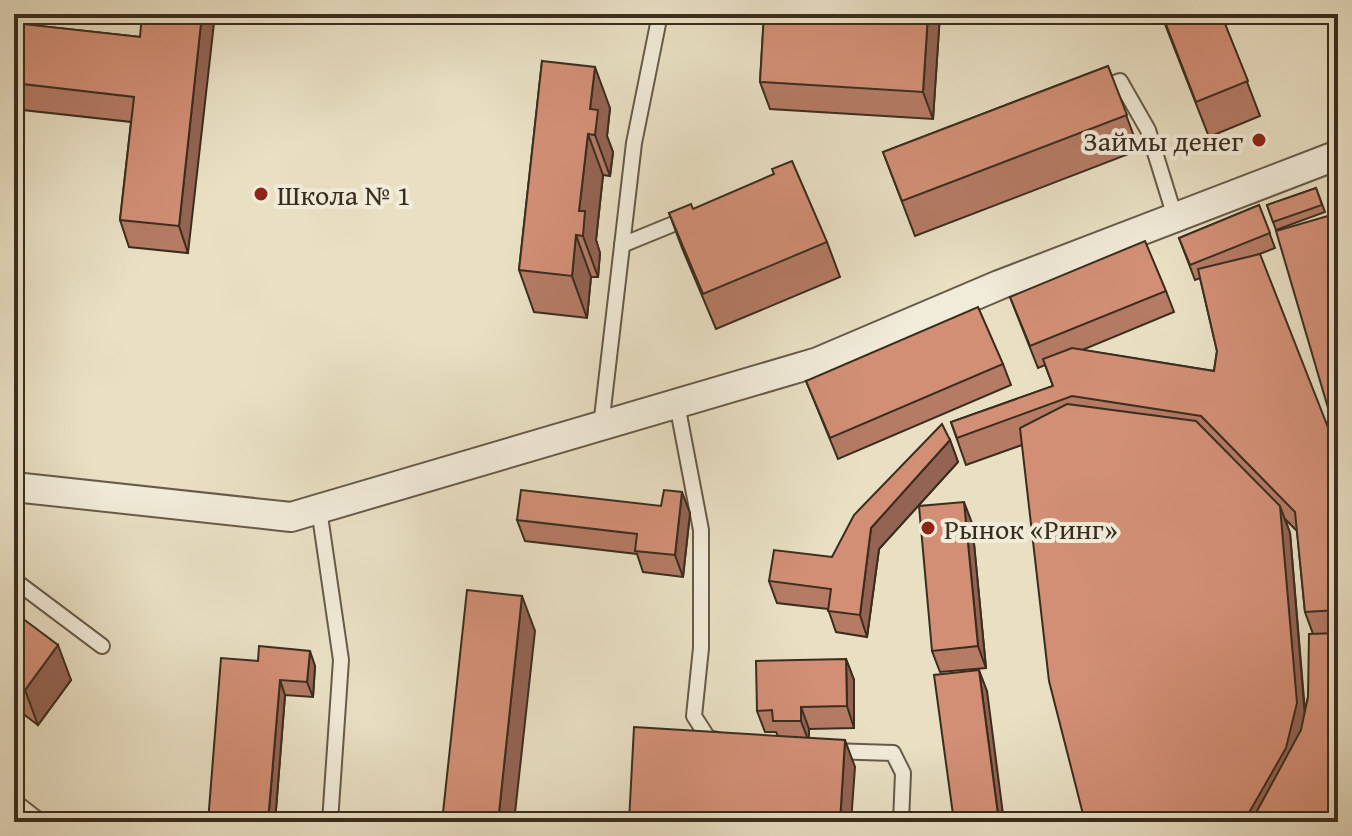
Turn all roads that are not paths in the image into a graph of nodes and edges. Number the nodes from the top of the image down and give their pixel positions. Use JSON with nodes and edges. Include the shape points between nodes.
{"nodes":[{"id":1,"x":660,"y":14,"type":"edge"},
{"id":2,"x":1078,"y":96,"type":"edge"},
{"id":3,"x":1338,"y":155,"type":"edge"},
{"id":4,"x":706,"y":210,"type":"edge"},
{"id":5,"x":1175,"y":217,"type":"junction"},
{"id":6,"x":622,"y":245,"type":"junction"},
{"id":7,"x":677,"y":404,"type":"junction"},
{"id":8,"x":601,"y":426,"type":"junction"},
{"id":9,"x":14,"y":487,"type":"edge"},
{"id":10,"x":319,"y":509,"type":"junction"},
{"id":11,"x":14,"y":580,"type":"edge"},
{"id":12,"x":102,"y":646,"type":"dead end"},
{"id":13,"x":736,"y":744,"type":"edge"},
{"id":14,"x":821,"y":751,"type":"edge"},
{"id":15,"x":14,"y":801,"type":"edge"},
{"id":16,"x":41,"y":822,"type":"edge"},
{"id":17,"x":330,"y":822,"type":"edge"},
{"id":18,"x":901,"y":822,"type":"edge"}],
"edges":[{"from":1,"to":6,"type":"lane","via":[[634,143]]},
{"from":2,"to":5,"type":"lane","via":[[1120,81],[1148,130]]},
{"from":3,"to":5,"type":"street"},
{"from":4,"to":6,"type":"lane"},
{"from":5,"to":7,"type":"street","via":[[818,362]]},
{"from":6,"to":8,"type":"lane"},
{"from":7,"to":8,"type":"street"},
{"from":7,"to":13,"type":"lane","via":[[701,530],[701,648],[694,716],[708,738]]},
{"from":8,"to":10,"type":"street"},
{"from":9,"to":10,"type":"street","via":[[291,517]]},
{"from":10,"to":17,"type":"lane","via":[[341,660]]},
{"from":11,"to":12,"type":"lane"},
{"from":14,"to":18,"type":"lane","via":[[893,753],[903,773]]},
{"from":15,"to":16,"type":"lane"}]}
